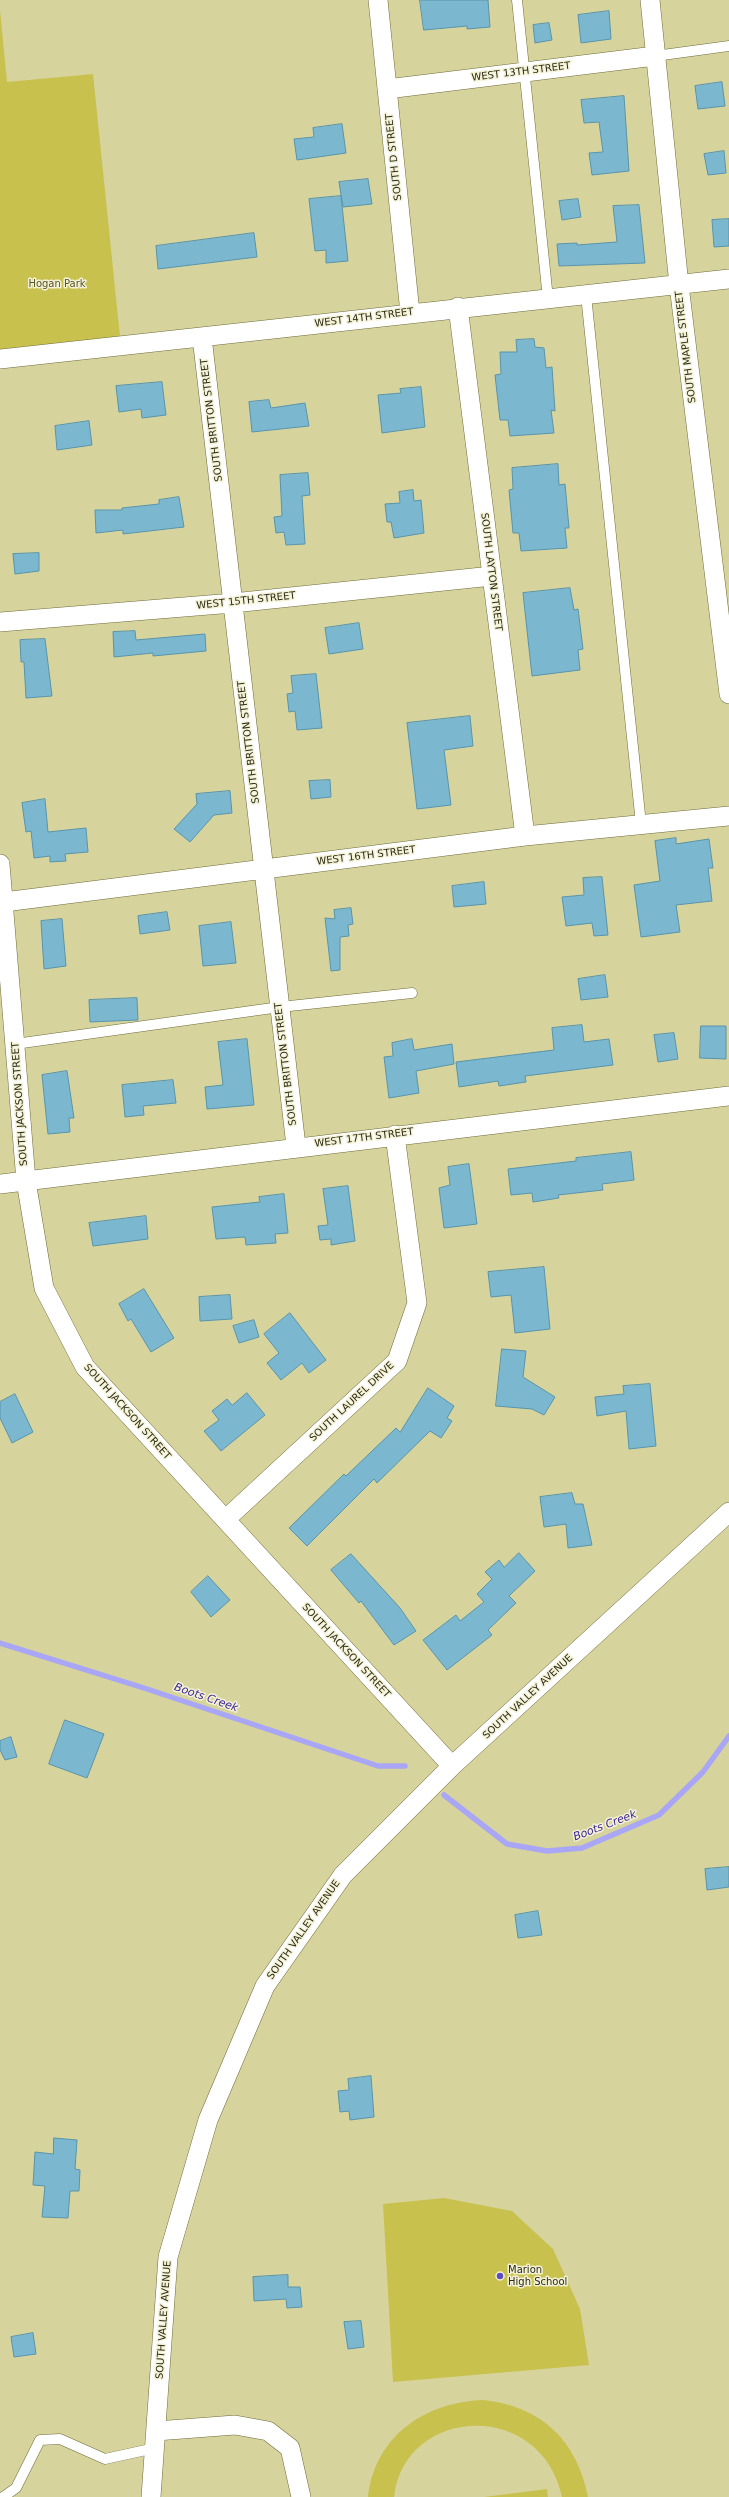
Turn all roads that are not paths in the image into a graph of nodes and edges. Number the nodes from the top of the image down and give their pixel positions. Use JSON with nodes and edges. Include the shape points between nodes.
{"nodes":[{"id":1,"x":378,"y":0,"type":"edge"},
{"id":2,"x":517,"y":0,"type":"edge"},
{"id":3,"x":650,"y":0,"type":"edge"},
{"id":4,"x":729,"y":46,"type":"edge"},
{"id":5,"x":655,"y":56,"type":"junction"},
{"id":6,"x":525,"y":72,"type":"junction"},
{"id":7,"x":387,"y":89,"type":"junction"},
{"id":8,"x":729,"y":279,"type":"edge"},
{"id":9,"x":679,"y":284,"type":"junction"},
{"id":10,"x":586,"y":295,"type":"junction"},
{"id":11,"x":548,"y":298,"type":"junction"},
{"id":12,"x":458,"y":308,"type":"junction"},
{"id":13,"x":410,"y":313,"type":"junction"},
{"id":14,"x":202,"y":337,"type":"junction"},
{"id":15,"x":0,"y":360,"type":"edge"},
{"id":16,"x":492,"y":576,"type":"junction"},
{"id":17,"x":233,"y":603,"type":"junction"},
{"id":18,"x":0,"y":622,"type":"edge"},
{"id":19,"x":729,"y":694,"type":"edge"},
{"id":20,"x":729,"y":816,"type":"edge"},
{"id":21,"x":641,"y":824,"type":"junction"},
{"id":22,"x":525,"y":836,"type":"junction"},
{"id":23,"x":0,"y":864,"type":"edge"},
{"id":24,"x":264,"y":869,"type":"junction"},
{"id":25,"x":4,"y":902,"type":"junction"},
{"id":26,"x":412,"y":993,"type":"dead end"},
{"id":27,"x":6,"y":997,"type":"edge"},
{"id":28,"x":280,"y":1006,"type":"junction"},
{"id":29,"x":15,"y":1044,"type":"junction"},
{"id":30,"x":729,"y":1096,"type":"edge"},
{"id":31,"x":395,"y":1135,"type":"junction"},
{"id":32,"x":296,"y":1146,"type":"junction"},
{"id":33,"x":26,"y":1181,"type":"junction"},
{"id":34,"x":0,"y":1184,"type":"edge"},
{"id":35,"x":729,"y":1512,"type":"edge"},
{"id":36,"x":226,"y":1519,"type":"junction"},
{"id":37,"x":452,"y":1766,"type":"junction"},
{"id":38,"x":156,"y":2440,"type":"junction"},
{"id":39,"x":3,"y":2497,"type":"edge"},
{"id":40,"x":151,"y":2497,"type":"edge"},
{"id":41,"x":300,"y":2497,"type":"edge"}],
"edges":[{"from":1,"to":7,"type":"street","name":"SOUTH D STREET"},
{"from":2,"to":6,"type":"lane"},
{"from":3,"to":5,"type":"street","name":"SOUTH MAPLE STREET"},
{"from":4,"to":5,"type":"lane"},
{"from":5,"to":6,"type":"street","name":"WEST 13TH STREET"},
{"from":5,"to":9,"type":"street","name":"SOUTH MAPLE STREET"},
{"from":6,"to":7,"type":"street","name":"WEST 13TH STREET"},
{"from":6,"to":11,"type":"lane"},
{"from":7,"to":13,"type":"street","name":"SOUTH D STREET"},
{"from":8,"to":9,"type":"street","name":"WEST 14TH STREET"},
{"from":9,"to":10,"type":"street","name":"WEST 14TH STREET"},
{"from":9,"to":19,"type":"street","name":"SOUTH MAPLE STREET"},
{"from":10,"to":11,"type":"street","name":"WEST 14TH STREET"},
{"from":10,"to":21,"type":"lane"},
{"from":11,"to":12,"type":"street","name":"WEST 14TH STREET"},
{"from":12,"to":13,"type":"street","name":"WEST 14TH STREET"},
{"from":12,"to":16,"type":"street","name":"SOUTH LAYTON STREET"},
{"from":13,"to":14,"type":"street","name":"WEST 14TH STREET"},
{"from":14,"to":15,"type":"street","name":"WEST 14TH STREET"},
{"from":14,"to":17,"type":"street","name":"SOUTH BRITTON STREET"},
{"from":16,"to":17,"type":"street","name":"WEST 15TH STREET"},
{"from":16,"to":22,"type":"street","name":"SOUTH LAYTON STREET"},
{"from":17,"to":18,"type":"street","name":"WEST 15TH STREET"},
{"from":17,"to":24,"type":"street","name":"SOUTH BRITTON STREET"},
{"from":20,"to":21,"type":"street","name":"WEST 16TH STREET"},
{"from":21,"to":22,"type":"street","name":"WEST 16TH STREET"},
{"from":22,"to":24,"type":"street","name":"WEST 16TH STREET"},
{"from":23,"to":25,"type":"street","name":"SOUTH JACKSON STREET"},
{"from":24,"to":25,"type":"street","name":"WEST 16TH STREET"},
{"from":24,"to":28,"type":"street","name":"SOUTH BRITTON STREET"},
{"from":25,"to":27,"type":"street","name":"SOUTH JACKSON STREET"},
{"from":26,"to":28,"type":"lane"},
{"from":27,"to":29,"type":"street","name":"SOUTH JACKSON STREET"},
{"from":28,"to":29,"type":"lane"},
{"from":28,"to":32,"type":"street","name":"SOUTH BRITTON STREET"},
{"from":29,"to":33,"type":"street","name":"SOUTH JACKSON STREET"},
{"from":30,"to":31,"type":"street","name":"WEST 17TH STREET"},
{"from":31,"to":32,"type":"street","name":"WEST 17TH STREET"},
{"from":31,"to":36,"type":"street","name":"SOUTH LAUREL DRIVE","via":[[417,1303],[397,1361]]},
{"from":32,"to":33,"type":"street","name":"WEST 17TH STREET"},
{"from":33,"to":34,"type":"street","name":"WEST 17TH STREET"},
{"from":33,"to":36,"type":"street","name":"SOUTH JACKSON STREET","via":[[44,1288],[85,1367]]},
{"from":35,"to":37,"type":"street","name":"SOUTH VALLEY AVENUE","via":[[488,1736]]},
{"from":36,"to":37,"type":"street","name":"SOUTH JACKSON STREET"},
{"from":37,"to":38,"type":"street","name":"SOUTH VALLEY AVENUE","via":[[343,1875],[265,1986],[208,2120],[168,2257]]},
{"from":38,"to":39,"type":"lane","via":[[105,2459],[60,2439],[40,2440],[16,2488]]},
{"from":38,"to":40,"type":"street","name":"SOUTH VALLEY AVENUE"},
{"from":38,"to":41,"type":"street","via":[[235,2425],[268,2431],[290,2448]]}]}
